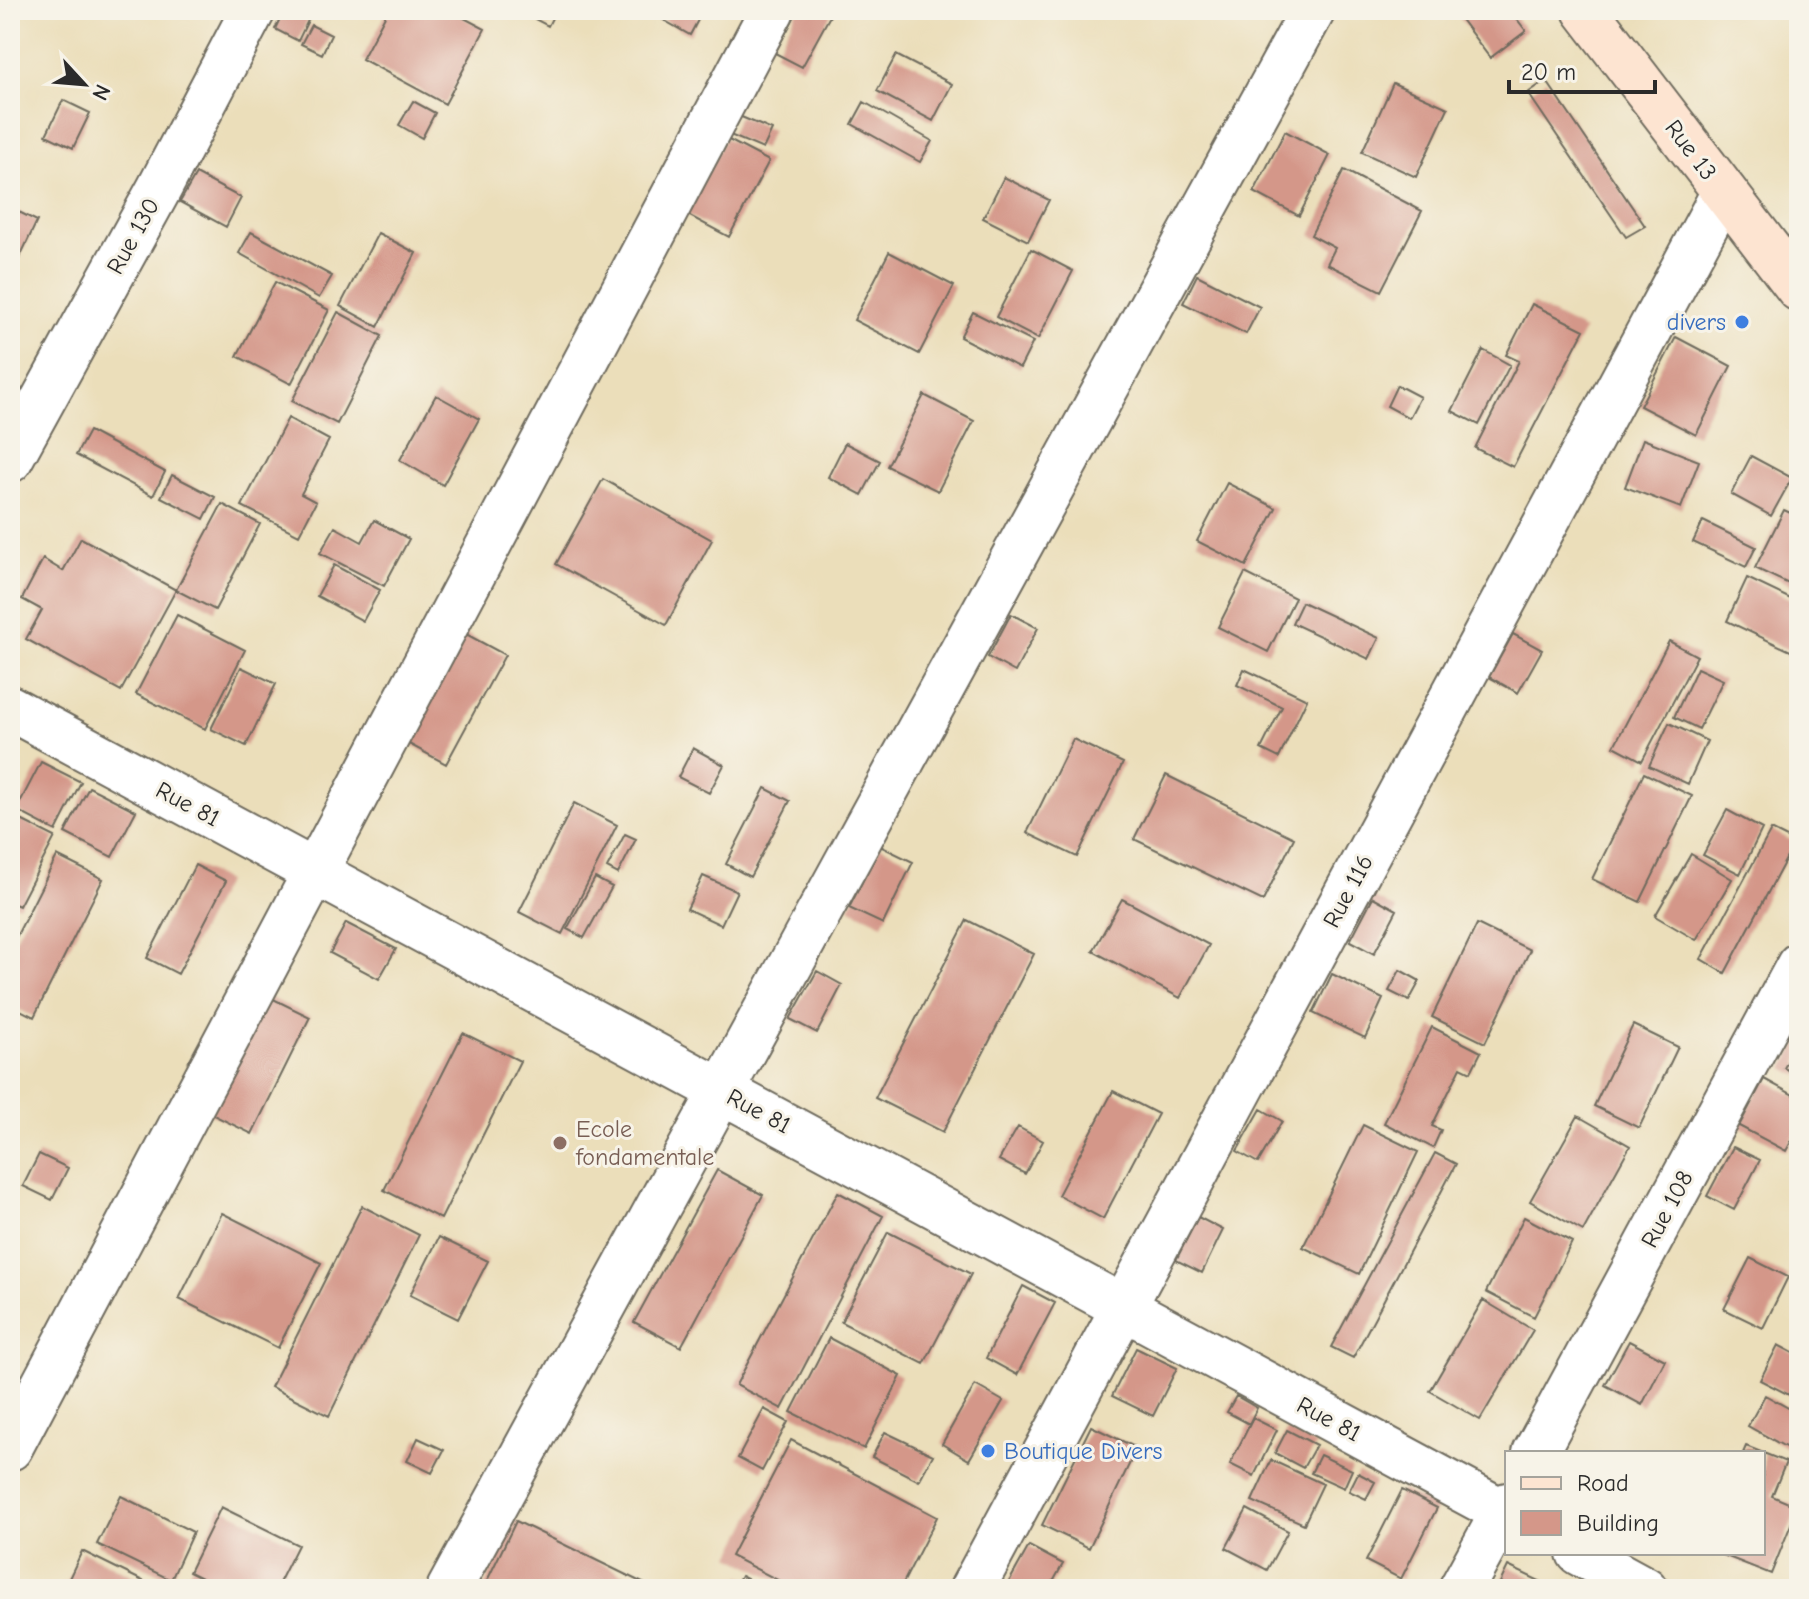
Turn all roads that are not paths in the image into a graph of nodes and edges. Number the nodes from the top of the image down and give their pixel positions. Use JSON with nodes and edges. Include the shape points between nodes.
{"nodes":[{"id":1,"x":253,"y":10,"type":"edge"},
{"id":2,"x":772,"y":10,"type":"edge"},
{"id":3,"x":1313,"y":10,"type":"edge"},
{"id":4,"x":1585,"y":10,"type":"edge"},
{"id":5,"x":1724,"y":192,"type":"junction"},
{"id":6,"x":1795,"y":273,"type":"edge"},
{"id":7,"x":10,"y":460,"type":"edge"},
{"id":8,"x":10,"y":708,"type":"edge"},
{"id":9,"x":315,"y":873,"type":"junction"},
{"id":10,"x":1799,"y":965,"type":"edge"},
{"id":11,"x":721,"y":1091,"type":"junction"},
{"id":12,"x":1123,"y":1308,"type":"junction"},
{"id":13,"x":10,"y":1448,"type":"edge"},
{"id":14,"x":1536,"y":1451,"type":"edge"},
{"id":15,"x":1505,"y":1509,"type":"edge"},
{"id":16,"x":1505,"y":1512,"type":"edge"},
{"id":17,"x":1583,"y":1555,"type":"edge"},
{"id":18,"x":449,"y":1589,"type":"edge"},
{"id":19,"x":972,"y":1589,"type":"edge"},
{"id":20,"x":1461,"y":1589,"type":"edge"},
{"id":21,"x":1645,"y":1589,"type":"edge"}],
"edges":[{"from":1,"to":7,"type":"street","name":"Rue 130"},
{"from":2,"to":9,"type":"street"},
{"from":3,"to":11,"type":"street"},
{"from":4,"to":5,"type":"street","name":"Rue 13"},
{"from":5,"to":6,"type":"street","name":"Rue 13"},
{"from":5,"to":12,"type":"street","name":"Rue 116"},
{"from":8,"to":9,"type":"street","name":"Rue 81"},
{"from":9,"to":11,"type":"street","name":"Rue 81"},
{"from":9,"to":13,"type":"street"},
{"from":10,"to":14,"type":"street","name":"Rue 108"},
{"from":11,"to":12,"type":"street","name":"Rue 81"},
{"from":11,"to":18,"type":"street"},
{"from":12,"to":15,"type":"street","name":"Rue 81"},
{"from":12,"to":19,"type":"street","name":"Rue 116"},
{"from":16,"to":20,"type":"street"},
{"from":17,"to":21,"type":"street"}]}
